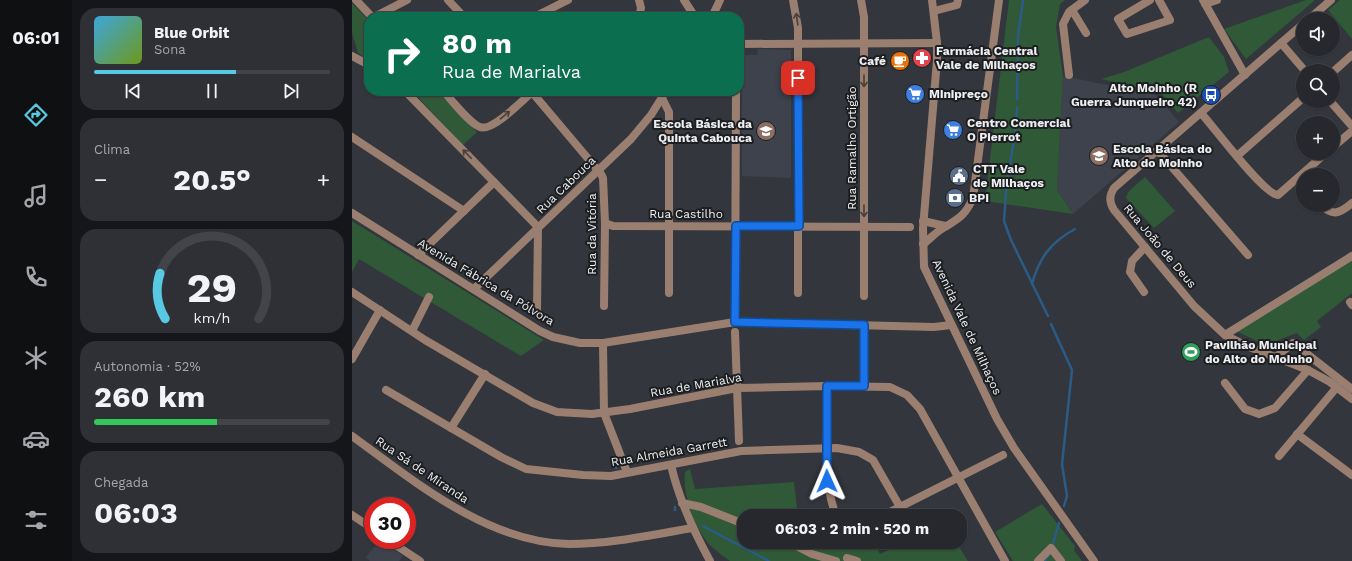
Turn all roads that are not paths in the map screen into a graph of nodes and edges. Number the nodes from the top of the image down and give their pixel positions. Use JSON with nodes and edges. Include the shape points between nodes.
{"nodes":[{"id":1,"x":356,"y":0,"type":"edge"},
{"id":2,"x":406,"y":0,"type":"edge"},
{"id":3,"x":448,"y":0,"type":"edge"},
{"id":4,"x":568,"y":0,"type":"edge"},
{"id":5,"x":639,"y":0,"type":"edge"},
{"id":6,"x":684,"y":0,"type":"edge"},
{"id":7,"x":720,"y":0,"type":"edge"},
{"id":8,"x":793,"y":0,"type":"edge"},
{"id":9,"x":861,"y":0,"type":"edge"},
{"id":10,"x":932,"y":0,"type":"edge"},
{"id":11,"x":958,"y":0,"type":"edge"},
{"id":12,"x":999,"y":0,"type":"edge"},
{"id":13,"x":1085,"y":0,"type":"edge"},
{"id":14,"x":1150,"y":0,"type":"edge"},
{"id":15,"x":1159,"y":0,"type":"edge"},
{"id":16,"x":1217,"y":0,"type":"edge"},
{"id":17,"x":1331,"y":0,"type":"edge"},
{"id":18,"x":1204,"y":2,"type":"edge"},
{"id":19,"x":1072,"y":10,"type":"junction"},
{"id":20,"x":934,"y":11,"type":"junction"},
{"id":21,"x":368,"y":12,"type":"edge"},
{"id":22,"x":383,"y":12,"type":"edge"},
{"id":23,"x":459,"y":12,"type":"edge"},
{"id":24,"x":544,"y":12,"type":"edge"},
{"id":25,"x":640,"y":12,"type":"edge"},
{"id":26,"x":692,"y":12,"type":"edge"},
{"id":27,"x":714,"y":12,"type":"edge"},
{"id":28,"x":1317,"y":12,"type":"edge"},
{"id":29,"x":1296,"y":30,"type":"edge"},
{"id":30,"x":1086,"y":33,"type":"dead end"},
{"id":31,"x":798,"y":43,"type":"junction"},
{"id":32,"x":864,"y":43,"type":"junction"},
{"id":33,"x":937,"y":43,"type":"junction"},
{"id":34,"x":1281,"y":43,"type":"junction"},
{"id":35,"x":744,"y":44,"type":"edge"},
{"id":36,"x":1352,"y":55,"type":"edge"},
{"id":37,"x":352,"y":56,"type":"edge"},
{"id":38,"x":364,"y":62,"type":"edge"},
{"id":39,"x":1299,"y":64,"type":"edge"},
{"id":40,"x":1340,"y":66,"type":"edge"},
{"id":41,"x":1068,"y":75,"type":"dead end"},
{"id":42,"x":1245,"y":75,"type":"junction"},
{"id":43,"x":410,"y":96,"type":"edge"},
{"id":44,"x":448,"y":96,"type":"edge"},
{"id":45,"x":526,"y":96,"type":"edge"},
{"id":46,"x":536,"y":96,"type":"edge"},
{"id":47,"x":663,"y":96,"type":"edge"},
{"id":48,"x":665,"y":96,"type":"edge"},
{"id":49,"x":736,"y":96,"type":"edge"},
{"id":50,"x":1296,"y":104,"type":"edge"},
{"id":51,"x":1336,"y":108,"type":"edge"},
{"id":52,"x":1201,"y":113,"type":"junction"},
{"id":53,"x":1352,"y":126,"type":"edge"},
{"id":54,"x":1352,"y":131,"type":"edge"},
{"id":55,"x":352,"y":137,"type":"edge"},
{"id":56,"x":1340,"y":141,"type":"edge"},
{"id":57,"x":1158,"y":151,"type":"junction"},
{"id":58,"x":1237,"y":156,"type":"junction"},
{"id":59,"x":1318,"y":160,"type":"edge"},
{"id":60,"x":1309,"y":168,"type":"edge"},
{"id":61,"x":598,"y":170,"type":"junction"},
{"id":62,"x":1296,"y":180,"type":"edge"},
{"id":63,"x":494,"y":182,"type":"junction"},
{"id":64,"x":1352,"y":203,"type":"edge"},
{"id":65,"x":464,"y":211,"type":"junction"},
{"id":66,"x":1329,"y":212,"type":"edge"},
{"id":67,"x":352,"y":213,"type":"edge"},
{"id":68,"x":923,"y":221,"type":"junction"},
{"id":69,"x":605,"y":223,"type":"junction"},
{"id":70,"x":669,"y":226,"type":"junction"},
{"id":71,"x":736,"y":226,"type":"junction"},
{"id":72,"x":799,"y":226,"type":"junction"},
{"id":73,"x":864,"y":226,"type":"junction"},
{"id":74,"x":945,"y":226,"type":"junction"},
{"id":75,"x":538,"y":227,"type":"junction"},
{"id":76,"x":910,"y":227,"type":"dead end"},
{"id":77,"x":922,"y":244,"type":"junction"},
{"id":78,"x":1145,"y":247,"type":"junction"},
{"id":79,"x":418,"y":255,"type":"junction"},
{"id":80,"x":1248,"y":255,"type":"dead end"},
{"id":81,"x":1352,"y":256,"type":"edge"},
{"id":82,"x":474,"y":290,"type":"junction"},
{"id":83,"x":352,"y":292,"type":"edge"},
{"id":84,"x":1144,"y":292,"type":"dead end"},
{"id":85,"x":669,"y":293,"type":"dead end"},
{"id":86,"x":798,"y":293,"type":"dead end"},
{"id":87,"x":864,"y":296,"type":"dead end"},
{"id":88,"x":429,"y":297,"type":"dead end"},
{"id":89,"x":604,"y":306,"type":"dead end"},
{"id":90,"x":537,"y":309,"type":"dead end"},
{"id":91,"x":380,"y":310,"type":"junction"},
{"id":92,"x":735,"y":322,"type":"junction"},
{"id":93,"x":864,"y":325,"type":"junction"},
{"id":94,"x":951,"y":325,"type":"junction"},
{"id":95,"x":412,"y":331,"type":"junction"},
{"id":96,"x":735,"y":332,"type":"dead end"},
{"id":97,"x":1225,"y":335,"type":"junction"},
{"id":98,"x":603,"y":343,"type":"junction"},
{"id":99,"x":1276,"y":357,"type":"junction"},
{"id":100,"x":352,"y":359,"type":"edge"},
{"id":101,"x":1308,"y":370,"type":"junction"},
{"id":102,"x":1327,"y":370,"type":"junction"},
{"id":103,"x":485,"y":374,"type":"junction"},
{"id":104,"x":1322,"y":377,"type":"junction"},
{"id":105,"x":1225,"y":383,"type":"dead end"},
{"id":106,"x":827,"y":386,"type":"junction"},
{"id":107,"x":864,"y":386,"type":"junction"},
{"id":108,"x":1337,"y":387,"type":"junction"},
{"id":109,"x":737,"y":388,"type":"junction"},
{"id":110,"x":1352,"y":389,"type":"edge"},
{"id":111,"x":386,"y":390,"type":"dead end"},
{"id":112,"x":1352,"y":399,"type":"edge"},
{"id":113,"x":604,"y":413,"type":"junction"},
{"id":114,"x":450,"y":428,"type":"junction"},
{"id":115,"x":1297,"y":434,"type":"junction"},
{"id":116,"x":352,"y":436,"type":"edge"},
{"id":117,"x":739,"y":441,"type":"dead end"},
{"id":118,"x":827,"y":447,"type":"junction"},
{"id":119,"x":1003,"y":455,"type":"dead end"},
{"id":120,"x":1279,"y":456,"type":"dead end"},
{"id":121,"x":671,"y":465,"type":"junction"},
{"id":122,"x":627,"y":472,"type":"junction"},
{"id":123,"x":1352,"y":475,"type":"edge"},
{"id":124,"x":959,"y":478,"type":"junction"},
{"id":125,"x":682,"y":503,"type":"junction"},
{"id":126,"x":900,"y":507,"type":"junction"},
{"id":127,"x":834,"y":509,"type":"edge"},
{"id":128,"x":896,"y":509,"type":"edge"},
{"id":129,"x":352,"y":515,"type":"edge"},
{"id":130,"x":737,"y":521,"type":"edge"},
{"id":131,"x":364,"y":523,"type":"edge"},
{"id":132,"x":692,"y":528,"type":"junction"},
{"id":133,"x":402,"y":549,"type":"edge"},
{"id":134,"x":802,"y":549,"type":"edge"},
{"id":135,"x":845,"y":560,"type":"edge"},
{"id":136,"x":420,"y":561,"type":"edge"},
{"id":137,"x":710,"y":561,"type":"edge"},
{"id":138,"x":836,"y":561,"type":"edge"},
{"id":139,"x":857,"y":561,"type":"edge"},
{"id":140,"x":1005,"y":561,"type":"edge"},
{"id":141,"x":1038,"y":561,"type":"edge"},
{"id":142,"x":1061,"y":561,"type":"edge"},
{"id":143,"x":1094,"y":561,"type":"edge"}],
"edges":[{"from":1,"to":21,"type":"street"},
{"from":2,"to":22,"type":"street"},
{"from":3,"to":23,"type":"street"},
{"from":4,"to":24,"type":"street"},
{"from":5,"to":25,"type":"street"},
{"from":6,"to":26,"type":"street"},
{"from":7,"to":27,"type":"street"},
{"from":31,"to":8,"type":"street","one_way":true},
{"from":9,"to":32,"type":"street","name":"Rua Ramalho Ortigão"},
{"from":10,"to":20,"type":"street","name":"Avenida Vale de Milhaços"},
{"from":11,"to":20,"type":"street","via":[[957,5]]},
{"from":12,"to":74,"type":"street","via":[[973,198],[963,216]]},
{"from":13,"to":19,"type":"street"},
{"from":14,"to":15,"type":"street","via":[[1118,19],[1127,34],[1170,20]]},
{"from":16,"to":18,"type":"street"},
{"from":17,"to":28,"type":"street"},
{"from":18,"to":42,"type":"street"},
{"from":19,"to":30,"type":"street"},
{"from":19,"to":41,"type":"street","via":[[1062,26]]},
{"from":20,"to":33,"type":"street","name":"Avenida Vale de Milhaços"},
{"from":29,"to":34,"type":"street","name":"Rua João de Deus"},
{"from":31,"to":32,"type":"street"},
{"from":31,"to":35,"type":"street"},
{"from":31,"to":72,"type":"street"},
{"from":32,"to":33,"type":"street"},
{"from":32,"to":73,"type":"street","name":"Rua Ramalho Ortigão","one_way":true},
{"from":33,"to":68,"type":"street","name":"Avenida Vale de Milhaços"},
{"from":34,"to":39,"type":"street"},
{"from":34,"to":42,"type":"street","name":"Rua João de Deus"},
{"from":36,"to":40,"type":"street"},
{"from":37,"to":38,"type":"street"},
{"from":42,"to":52,"type":"street","name":"Rua João de Deus"},
{"from":63,"to":43,"type":"street","one_way":true},
{"from":44,"to":45,"type":"street","one_way":true,"via":[[482,128],[489,127],[501,119]]},
{"from":46,"to":61,"type":"street","name":"Rua da Vitória"},
{"from":47,"to":61,"type":"street","name":"Rua Cabouca","via":[[631,139]]},
{"from":48,"to":70,"type":"street","via":[[669,112]]},
{"from":49,"to":71,"type":"street"},
{"from":50,"to":58,"type":"street"},
{"from":51,"to":53,"type":"street"},
{"from":52,"to":57,"type":"street","name":"Rua João de Deus"},
{"from":52,"to":58,"type":"street"},
{"from":54,"to":56,"type":"street"},
{"from":55,"to":65,"type":"street"},
{"from":57,"to":78,"type":"street","name":"Rua João de Deus","via":[[1114,188],[1110,197],[1114,210]]},
{"from":57,"to":80,"type":"street"},
{"from":58,"to":62,"type":"street","via":[[1261,185],[1274,195]]},
{"from":59,"to":60,"type":"street"},
{"from":61,"to":69,"type":"street","name":"Rua da Vitória","via":[[603,178]]},
{"from":61,"to":75,"type":"street","name":"Rua Cabouca"},
{"from":63,"to":65,"type":"street"},
{"from":63,"to":75,"type":"street"},
{"from":64,"to":66,"type":"street","via":[[1342,212]]},
{"from":65,"to":79,"type":"street"},
{"from":67,"to":79,"type":"street","name":"Avenida Fábrica da Pólvora"},
{"from":68,"to":74,"type":"street"},
{"from":68,"to":77,"type":"street","name":"Avenida Vale de Milhaços"},
{"from":69,"to":70,"type":"street","name":"Rua Castilho","via":[[613,226]]},
{"from":69,"to":89,"type":"street","name":"Rua da Vitória"},
{"from":70,"to":71,"type":"street","name":"Rua Castilho"},
{"from":70,"to":85,"type":"street"},
{"from":71,"to":72,"type":"street","name":"Rua Castilho"},
{"from":71,"to":92,"type":"street"},
{"from":72,"to":73,"type":"street","name":"Rua Castilho"},
{"from":72,"to":86,"type":"street"},
{"from":73,"to":76,"type":"street","name":"Rua Castilho"},
{"from":73,"to":87,"type":"street","name":"Rua Ramalho Ortigão"},
{"from":74,"to":77,"type":"street"},
{"from":75,"to":82,"type":"street","name":"Rua Cabouca"},
{"from":75,"to":90,"type":"street"},
{"from":77,"to":94,"type":"street","name":"Avenida Vale de Milhaços","via":[[924,266]]},
{"from":78,"to":84,"type":"street","via":[[1132,262],[1130,272]]},
{"from":78,"to":97,"type":"street","name":"Rua João de Deus","via":[[1194,306]]},
{"from":79,"to":82,"type":"street","name":"Avenida Fábrica da Pólvora"},
{"from":81,"to":97,"type":"street"},
{"from":82,"to":98,"type":"street","name":"Avenida Fábrica da Pólvora","via":[[553,337],[580,343]]},
{"from":83,"to":91,"type":"street","name":"Rua de Marialva"},
{"from":88,"to":95,"type":"street"},
{"from":91,"to":95,"type":"street","name":"Rua de Marialva"},
{"from":91,"to":100,"type":"street"},
{"from":92,"to":93,"type":"street","name":"Avenida Fábrica da Pólvora"},
{"from":92,"to":98,"type":"street","name":"Avenida Fábrica da Pólvora"},
{"from":93,"to":94,"type":"street","name":"Avenida Fábrica da Pólvora"},
{"from":93,"to":107,"type":"street"},
{"from":94,"to":143,"type":"street","name":"Avenida Vale de Milhaços","via":[[1014,448]]},
{"from":95,"to":103,"type":"street","name":"Rua de Marialva"},
{"from":96,"to":109,"type":"street"},
{"from":97,"to":99,"type":"street","name":"Rua João de Deus"},
{"from":98,"to":113,"type":"street"},
{"from":99,"to":101,"type":"street","name":"Rua João de Deus"},
{"from":99,"to":102,"type":"street","via":[[1293,343]]},
{"from":101,"to":104,"type":"street","name":"Rua João de Deus"},
{"from":101,"to":105,"type":"street","via":[[1275,408],[1259,414],[1245,409]]},
{"from":102,"to":104,"type":"street"},
{"from":102,"to":110,"type":"street"},
{"from":103,"to":113,"type":"street","name":"Rua de Marialva","via":[[533,403],[557,412]]},
{"from":103,"to":114,"type":"street"},
{"from":104,"to":108,"type":"street","name":"Rua João de Deus"},
{"from":106,"to":107,"type":"street","name":"Rua de Marialva"},
{"from":106,"to":109,"type":"street","name":"Rua de Marialva"},
{"from":106,"to":118,"type":"street"},
{"from":107,"to":124,"type":"street","name":"Rua de Marialva","via":[[896,388],[911,398],[920,409]]},
{"from":108,"to":112,"type":"street","name":"Rua João de Deus"},
{"from":108,"to":115,"type":"street"},
{"from":109,"to":113,"type":"street","name":"Rua de Marialva"},
{"from":109,"to":117,"type":"street"},
{"from":111,"to":114,"type":"street","name":"Rua Almeida Garrett"},
{"from":113,"to":122,"type":"street"},
{"from":114,"to":122,"type":"street","name":"Rua Almeida Garrett","via":[[526,469],[611,476]]},
{"from":115,"to":120,"type":"street"},
{"from":115,"to":123,"type":"street"},
{"from":116,"to":132,"type":"street","name":"Rua Sá de Miranda","via":[[457,509],[487,523],[544,541],[568,544],[614,541]]},
{"from":118,"to":121,"type":"street","name":"Rua Almeida Garrett","via":[[741,451]]},
{"from":118,"to":126,"type":"street","name":"Rua Almeida Garrett","via":[[859,452],[873,460]]},
{"from":118,"to":127,"type":"street","via":[[828,490]]},
{"from":119,"to":124,"type":"street"},
{"from":121,"to":122,"type":"street","name":"Rua Almeida Garrett"},
{"from":121,"to":125,"type":"street"},
{"from":124,"to":126,"type":"street"},
{"from":124,"to":140,"type":"street","name":"Rua de Marialva"},
{"from":125,"to":130,"type":"street","via":[[701,507]]},
{"from":125,"to":132,"type":"street"},
{"from":126,"to":128,"type":"street"},
{"from":129,"to":131,"type":"street"},
{"from":132,"to":137,"type":"street"},
{"from":133,"to":136,"type":"street"},
{"from":134,"to":138,"type":"street"},
{"from":135,"to":139,"type":"street"},
{"from":141,"to":142,"type":"street","via":[[1053,550]]}]}
